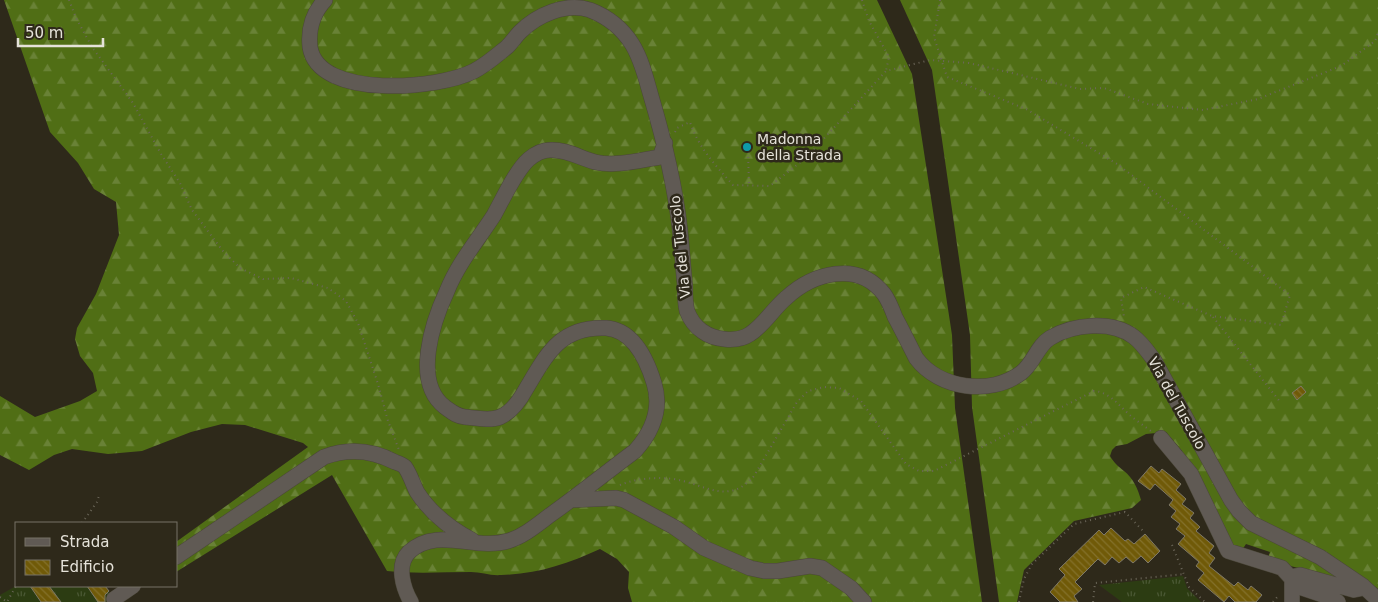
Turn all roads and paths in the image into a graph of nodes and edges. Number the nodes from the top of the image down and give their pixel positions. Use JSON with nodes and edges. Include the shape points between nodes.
{"nodes":[{"id":1,"x":69,"y":0,"type":"edge"},
{"id":2,"x":325,"y":0,"type":"edge"},
{"id":3,"x":862,"y":0,"type":"edge"},
{"id":4,"x":940,"y":0,"type":"edge"},
{"id":5,"x":1378,"y":33,"type":"edge"},
{"id":6,"x":942,"y":61,"type":"junction"},
{"id":7,"x":886,"y":71,"type":"junction"},
{"id":8,"x":657,"y":118,"type":"junction"},
{"id":9,"x":666,"y":147,"type":"junction"},
{"id":10,"x":748,"y":152,"type":"dead end"},
{"id":11,"x":626,"y":162,"type":"junction"},
{"id":12,"x":670,"y":170,"type":"junction"},
{"id":13,"x":749,"y":185,"type":"junction"},
{"id":14,"x":1212,"y":316,"type":"junction"},
{"id":15,"x":1127,"y":332,"type":"junction"},
{"id":16,"x":1281,"y":403,"type":"dead end"},
{"id":17,"x":1161,"y":438,"type":"joint"},
{"id":18,"x":404,"y":466,"type":"junction"},
{"id":19,"x":615,"y":488,"type":"dead end"},
{"id":20,"x":99,"y":496,"type":"dead end"},
{"id":21,"x":571,"y":500,"type":"junction"},
{"id":22,"x":83,"y":522,"type":"edge"},
{"id":23,"x":1144,"y":532,"type":"dead end"},
{"id":24,"x":493,"y":543,"type":"junction"},
{"id":25,"x":1172,"y":545,"type":"dead end"},
{"id":26,"x":178,"y":556,"type":"edge"},
{"id":27,"x":1185,"y":574,"type":"junction"},
{"id":28,"x":1292,"y":582,"type":"junction"},
{"id":29,"x":1363,"y":586,"type":"junction"},
{"id":30,"x":15,"y":587,"type":"edge"},
{"id":31,"x":132,"y":587,"type":"edge"},
{"id":32,"x":0,"y":597,"type":"edge"},
{"id":33,"x":114,"y":599,"type":"dead end"},
{"id":34,"x":1378,"y":600,"type":"edge"},
{"id":35,"x":7,"y":602,"type":"edge"},
{"id":36,"x":410,"y":602,"type":"edge"},
{"id":37,"x":864,"y":602,"type":"edge"},
{"id":38,"x":1019,"y":602,"type":"edge"},
{"id":39,"x":1093,"y":602,"type":"edge"},
{"id":40,"x":1204,"y":602,"type":"edge"},
{"id":41,"x":1292,"y":602,"type":"edge"},
{"id":42,"x":1338,"y":602,"type":"edge"}],
"edges":[{"from":1,"to":18,"type":"path","via":[[92,47],[133,104],[180,183],[192,210],[223,251],[240,268],[263,279],[291,278],[328,288],[346,301],[358,323]]},
{"from":2,"to":8,"type":"street","name":"Via del Tuscolo","via":[[310,29],[311,51],[315,60],[332,75],[379,86],[423,84],[463,75],[501,52],[534,20],[565,8],[592,11],[610,19],[632,44]]},
{"from":3,"to":7,"type":"path","via":[[869,21],[889,57]]},
{"from":4,"to":6,"type":"path","via":[[934,37]]},
{"from":5,"to":6,"type":"path","via":[[1375,41],[1342,66],[1258,99],[1203,110],[1148,104],[1104,88],[1080,89],[969,63]]},
{"from":6,"to":7,"type":"path","via":[[930,60]]},
{"from":6,"to":14,"type":"path","via":[[947,77],[1026,109],[1117,164],[1290,295],[1281,325]]},
{"from":7,"to":13,"type":"path","via":[[807,157],[770,186]]},
{"from":8,"to":9,"type":"street","name":"Via del Tuscolo"},
{"from":8,"to":11,"type":"street","via":[[657,133],[651,151]]},
{"from":9,"to":11,"type":"street","via":[[660,157]]},
{"from":9,"to":12,"type":"street","name":"Via del Tuscolo"},
{"from":9,"to":13,"type":"path","via":[[677,128],[690,122],[695,136],[733,185]]},
{"from":10,"to":13,"type":"path"},
{"from":11,"to":12,"type":"street","via":[[649,162]]},
{"from":11,"to":21,"type":"street","via":[[595,162],[561,150],[539,152],[529,159],[452,277],[436,314],[428,356],[428,382],[438,402],[457,416],[480,419],[499,417],[518,403],[549,351],[572,332],[586,328],[613,329],[630,338],[653,379],[658,405],[656,417],[636,451]]},
{"from":12,"to":15,"type":"street","name":"Via del Tuscolo","via":[[680,229],[688,312],[696,325],[709,335],[736,339],[750,334],[786,297],[814,280],[838,272],[853,274],[876,285],[885,295],[922,367],[935,376],[965,387],[1000,384],[1017,375],[1050,338],[1066,331],[1098,326]]},
{"from":14,"to":15,"type":"path","via":[[1144,287],[1121,298]]},
{"from":14,"to":16,"type":"path"},
{"from":15,"to":29,"type":"street","name":"Via del Tuscolo","via":[[1154,360],[1239,511],[1251,523],[1320,557]]},
{"from":17,"to":19,"type":"path","via":[[1109,396],[1094,392],[934,471],[919,471],[906,464],[860,401],[840,388],[824,386],[808,391],[797,402],[754,476],[736,491],[718,492],[675,480],[649,478]]},
{"from":17,"to":28,"type":"street","via":[[1192,474],[1228,552],[1282,568]]},
{"from":18,"to":24,"type":"street","via":[[418,493],[447,524],[473,540]]},
{"from":18,"to":26,"type":"street","via":[[384,456],[361,451],[334,453]]},
{"from":20,"to":22,"type":"path"},
{"from":21,"to":24,"type":"street","via":[[522,535]]},
{"from":21,"to":37,"type":"street","via":[[624,500],[674,527],[704,548],[750,568],[778,571],[817,566],[851,588]]},
{"from":23,"to":38,"type":"path","via":[[1124,512],[1074,524],[1032,564],[1024,579]]},
{"from":24,"to":36,"type":"street","via":[[444,539],[429,541],[413,549],[406,556],[402,568]]},
{"from":25,"to":27,"type":"path"},
{"from":27,"to":39,"type":"path","via":[[1095,583]]},
{"from":27,"to":40,"type":"path","via":[[1190,588]]},
{"from":28,"to":29,"type":"street","via":[[1295,576],[1300,575],[1354,590]]},
{"from":28,"to":41,"type":"street"},
{"from":28,"to":42,"type":"street"},
{"from":29,"to":34,"type":"street","name":"Via del Tuscolo"},
{"from":30,"to":35,"type":"path"},
{"from":31,"to":33,"type":"street"},
{"from":32,"to":35,"type":"path"}]}
